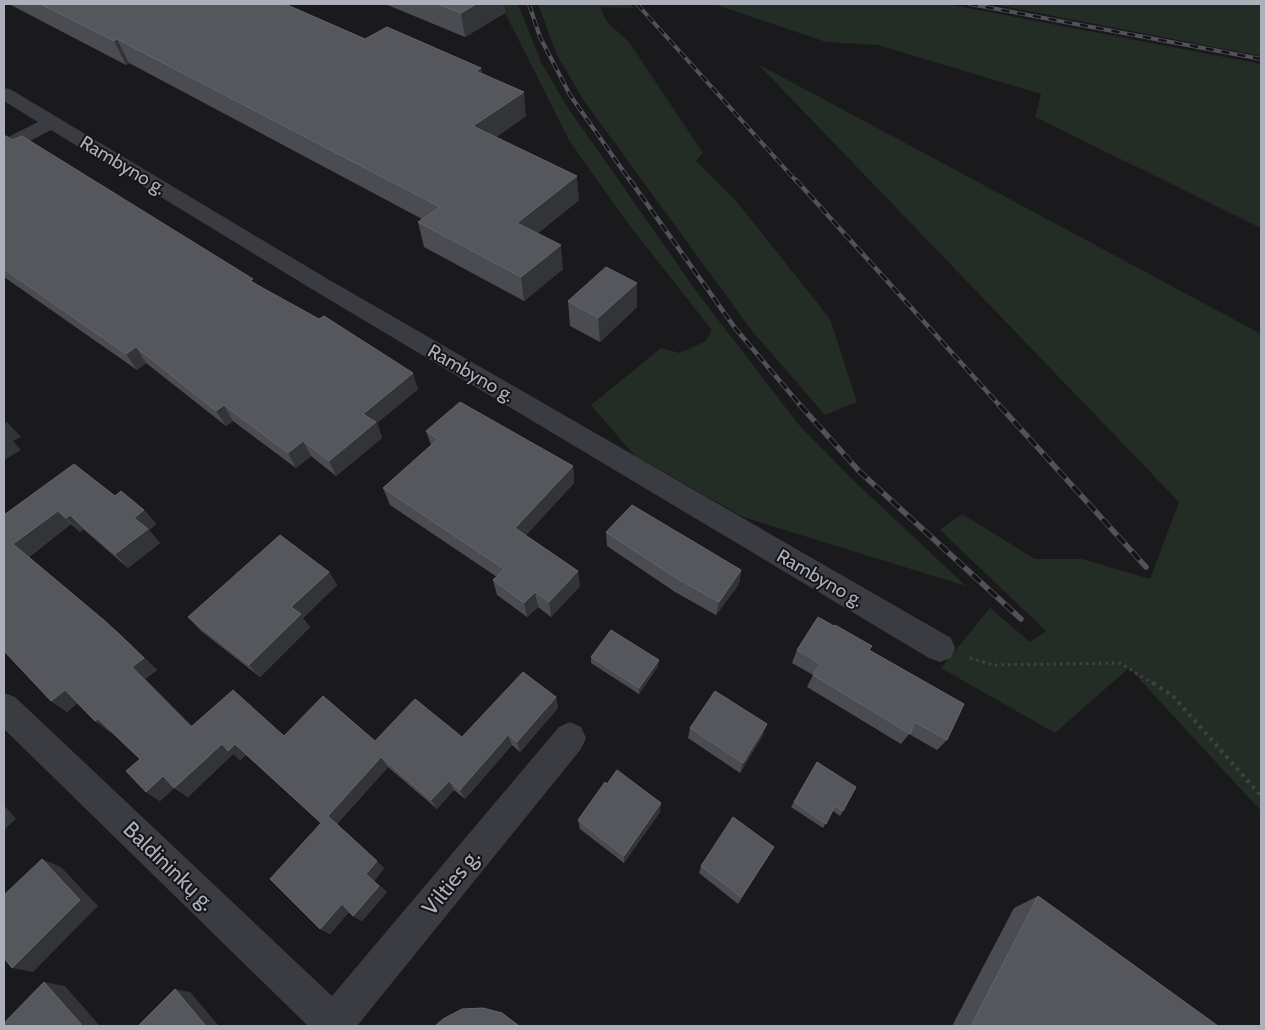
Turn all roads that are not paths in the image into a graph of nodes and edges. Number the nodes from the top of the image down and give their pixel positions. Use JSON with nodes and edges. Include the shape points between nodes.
{"nodes":[{"id":1,"x":4,"y":93,"type":"edge"},
{"id":2,"x":52,"y":122,"type":"junction"},
{"id":3,"x":4,"y":147,"type":"edge"},
{"id":4,"x":940,"y":648,"type":"road end"},
{"id":5,"x":4,"y":708,"type":"edge"},
{"id":6,"x":570,"y":738,"type":"dead end"},
{"id":7,"x":333,"y":1026,"type":"edge"}],
"edges":[{"from":1,"to":2,"type":"street","name":"Rambyno g."},
{"from":2,"to":3,"type":"street"},
{"from":2,"to":4,"type":"street","name":"Rambyno g.","via":[[318,283]]},
{"from":5,"to":7,"type":"street","name":"Baldininkų g."},
{"from":6,"to":7,"type":"street","name":"Vilties g."}]}
